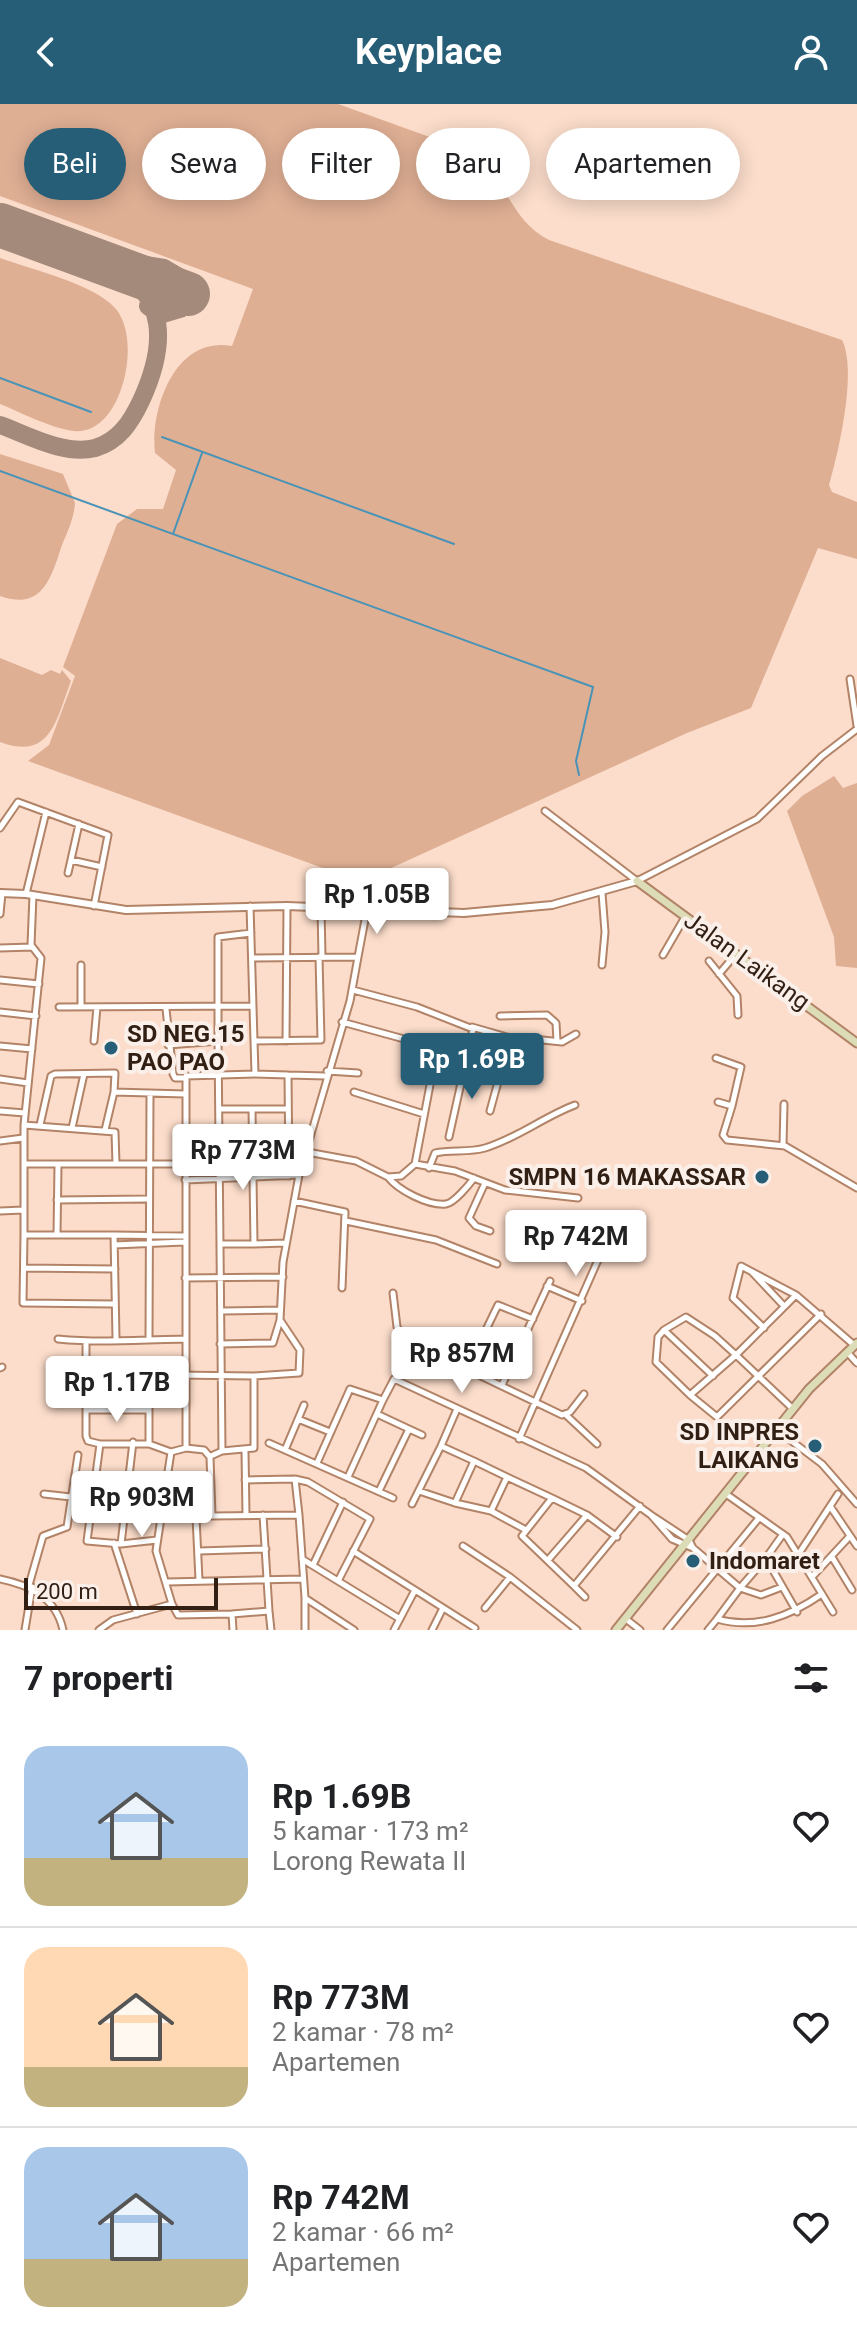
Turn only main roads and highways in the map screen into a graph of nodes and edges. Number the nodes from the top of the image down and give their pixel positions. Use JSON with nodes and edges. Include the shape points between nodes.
{"nodes":[{"id":1,"x":637,"y":881,"type":"road end"},
{"id":2,"x":857,"y":1043,"type":"edge"},
{"id":3,"x":856,"y":1344,"type":"edge"},
{"id":4,"x":616,"y":1630,"type":"edge"}],
"edges":[{"from":1,"to":2,"type":"main road","name":"Jalan Laikang"},
{"from":3,"to":4,"type":"main road","via":[[793,1409]]}]}
